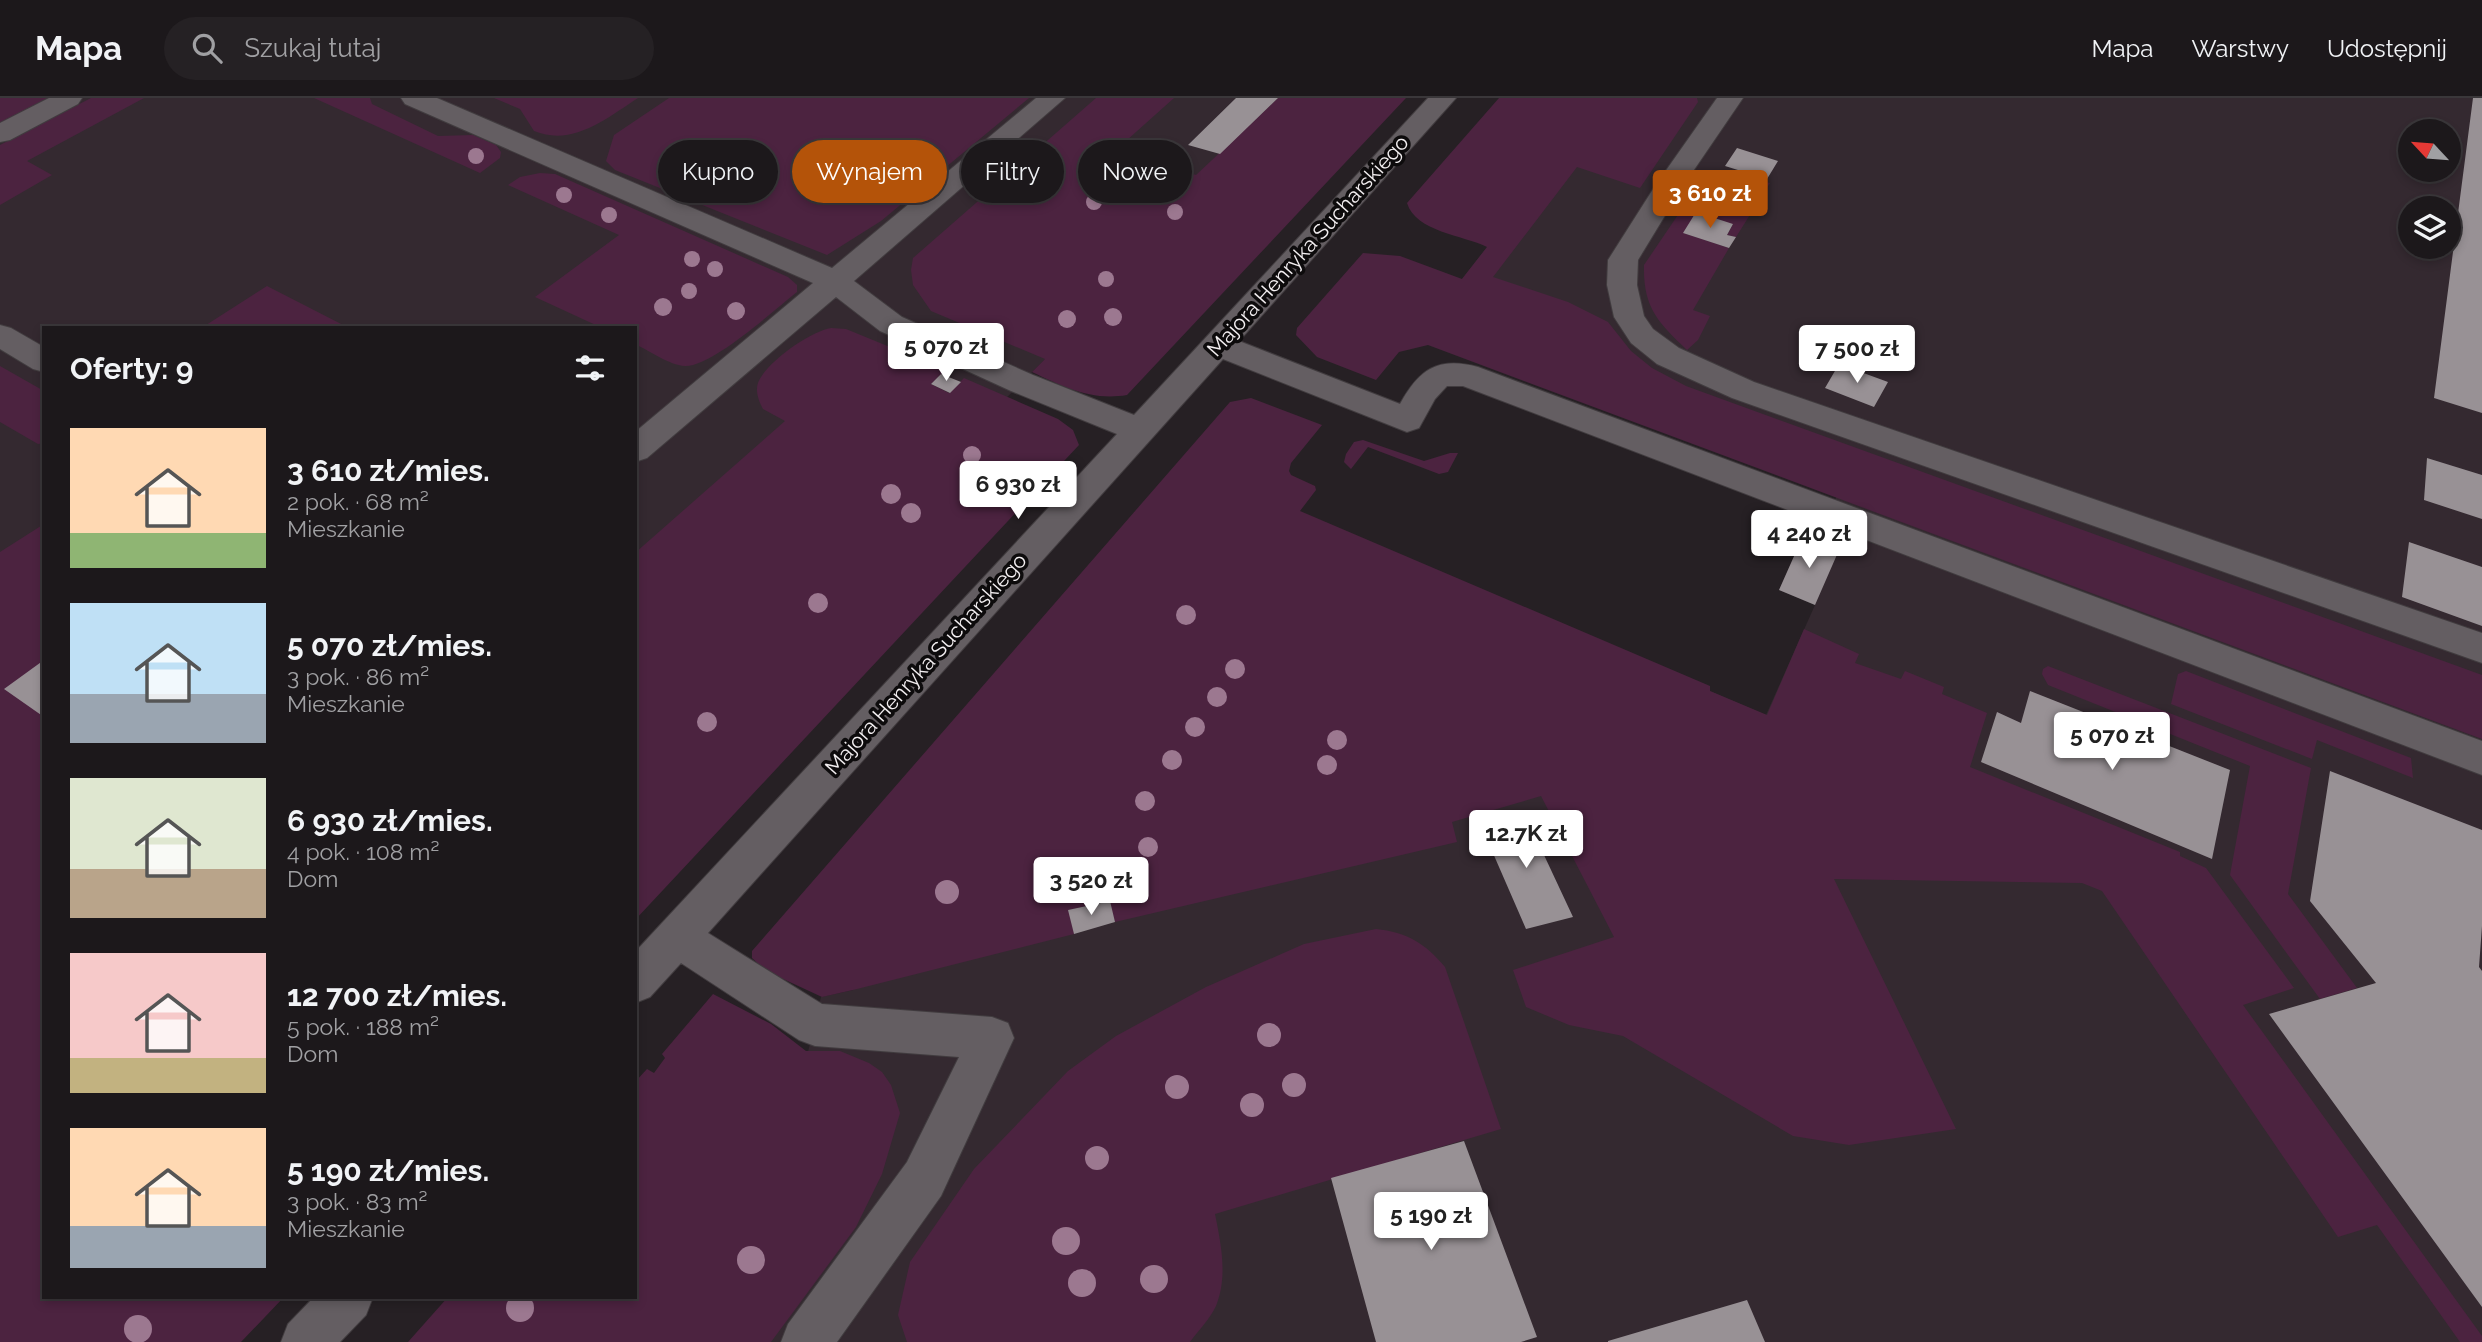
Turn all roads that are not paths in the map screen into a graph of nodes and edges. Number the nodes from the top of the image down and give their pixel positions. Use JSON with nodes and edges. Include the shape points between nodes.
{"nodes":[{"id":1,"x":69,"y":98,"type":"edge"},
{"id":2,"x":414,"y":98,"type":"edge"},
{"id":3,"x":1052,"y":98,"type":"edge"},
{"id":4,"x":1443,"y":98,"type":"edge"},
{"id":5,"x":1730,"y":98,"type":"edge"},
{"id":6,"x":0,"y":134,"type":"edge"},
{"id":7,"x":835,"y":281,"type":"junction"},
{"id":8,"x":0,"y":335,"type":"edge"},
{"id":9,"x":1217,"y":345,"type":"junction"},
{"id":10,"x":42,"y":360,"type":"edge"},
{"id":11,"x":1140,"y":430,"type":"junction"},
{"id":12,"x":637,"y":448,"type":"edge"},
{"id":13,"x":2482,"y":648,"type":"edge"},
{"id":14,"x":2482,"y":758,"type":"edge"},
{"id":15,"x":677,"y":937,"type":"junction"},
{"id":16,"x":637,"y":981,"type":"edge"},
{"id":17,"x":346,"y":1299,"type":"edge"},
{"id":18,"x":306,"y":1342,"type":"edge"},
{"id":19,"x":806,"y":1342,"type":"edge"}],
"edges":[{"from":1,"to":6,"type":"street"},
{"from":2,"to":7,"type":"street"},
{"from":3,"to":7,"type":"street"},
{"from":4,"to":9,"type":"street","name":"Majora Henryka Sucharskiego"},
{"from":5,"to":13,"type":"street","via":[[1623,260],[1622,285],[1629,317],[1642,336],[1668,356],[1743,390]]},
{"from":7,"to":11,"type":"street","via":[[891,324]]},
{"from":7,"to":12,"type":"street"},
{"from":8,"to":10,"type":"street"},
{"from":9,"to":11,"type":"street","name":"Majora Henryka Sucharskiego"},
{"from":9,"to":14,"type":"street","via":[[1407,420],[1434,378],[1451,372],[1467,375]]},
{"from":11,"to":15,"type":"street","name":"Majora Henryka Sucharskiego"},
{"from":15,"to":16,"type":"street","name":"Majora Henryka Sucharskiego"},
{"from":15,"to":19,"type":"street","via":[[815,1025],[992,1038],[924,1179]]},
{"from":17,"to":18,"type":"street"}]}
